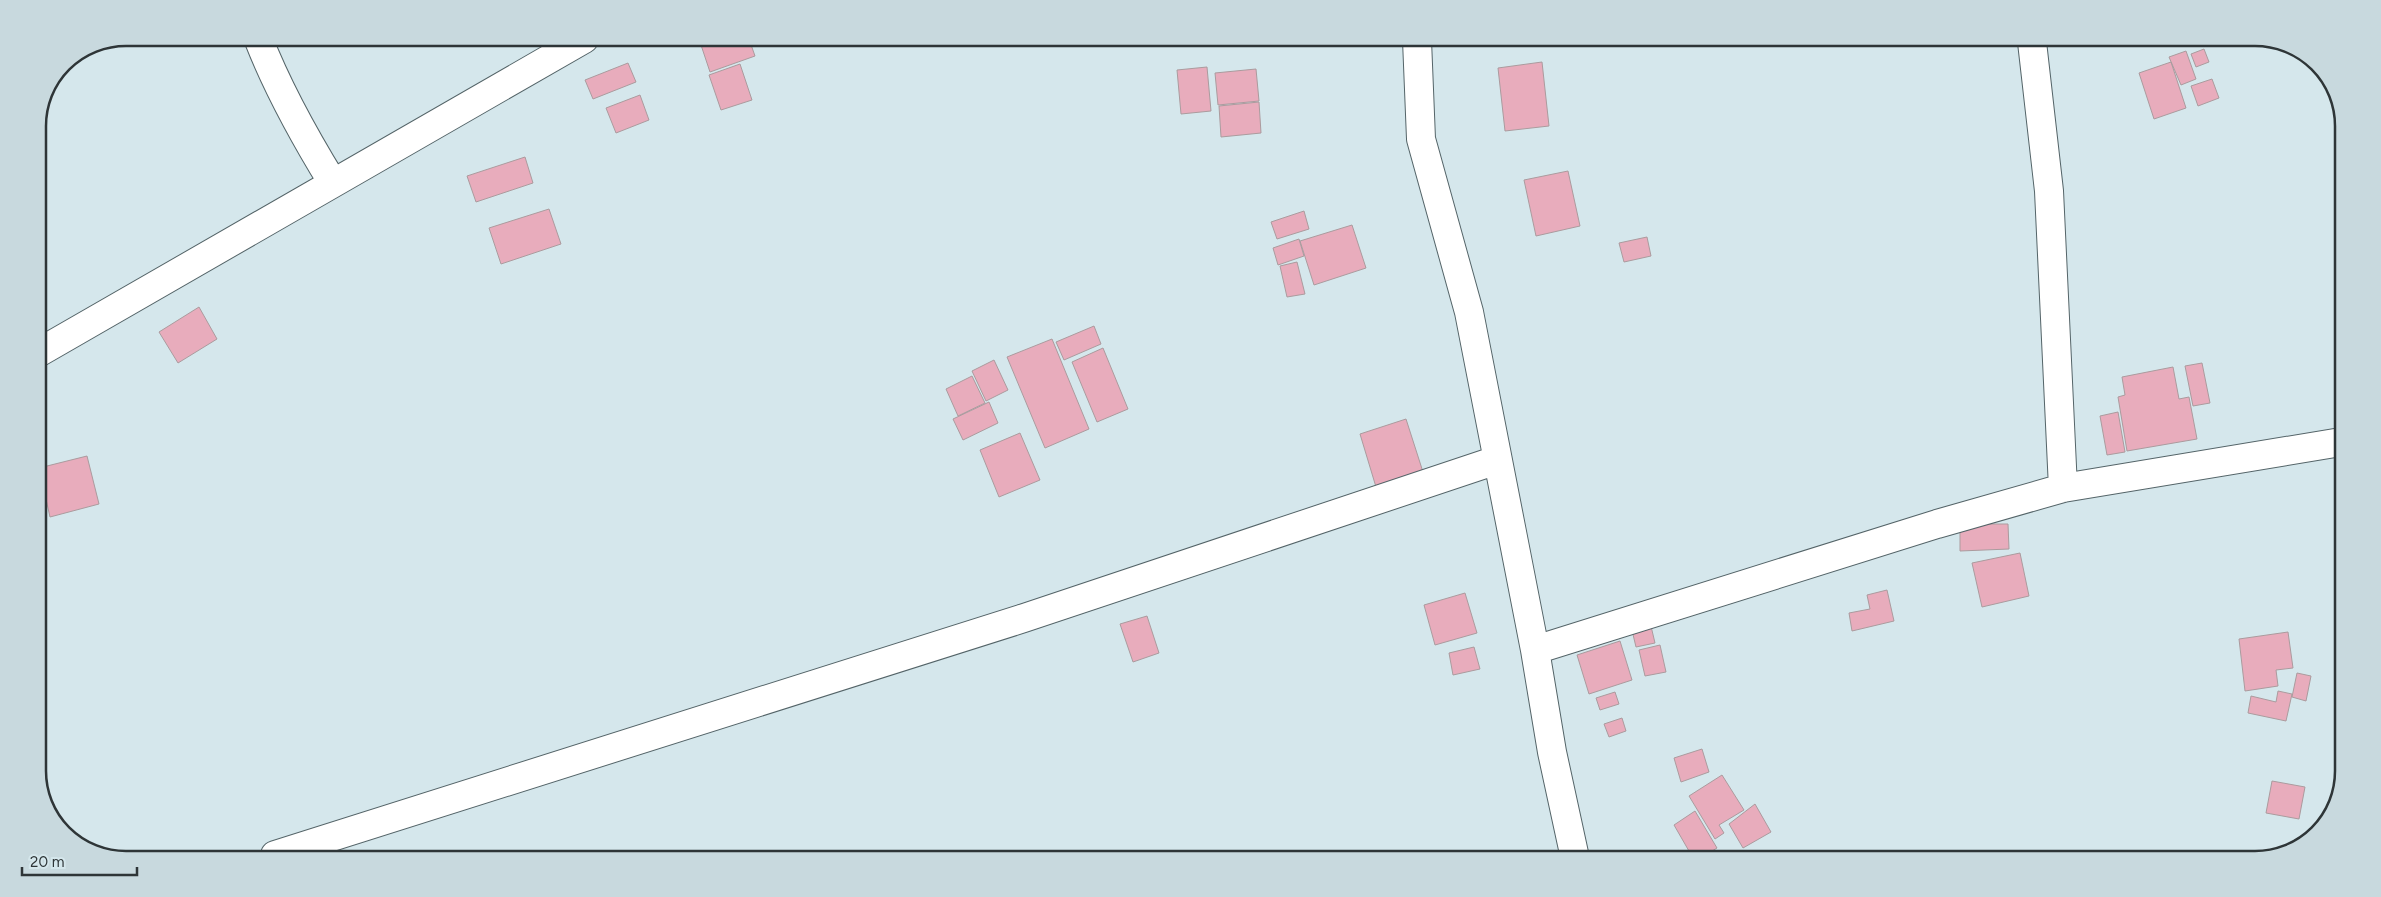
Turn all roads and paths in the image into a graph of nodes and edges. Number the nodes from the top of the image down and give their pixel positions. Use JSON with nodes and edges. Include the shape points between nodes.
{"nodes":[{"id":1,"x":261,"y":46,"type":"edge"},
{"id":2,"x":570,"y":46,"type":"edge"},
{"id":3,"x":1417,"y":46,"type":"edge"},
{"id":4,"x":2032,"y":46,"type":"edge"},
{"id":5,"x":333,"y":183,"type":"junction"},
{"id":6,"x":46,"y":348,"type":"edge"},
{"id":7,"x":2335,"y":443,"type":"edge"},
{"id":8,"x":1497,"y":460,"type":"junction"},
{"id":9,"x":2063,"y":488,"type":"junction"},
{"id":10,"x":1535,"y":650,"type":"junction"},
{"id":11,"x":288,"y":851,"type":"edge"},
{"id":12,"x":1574,"y":851,"type":"edge"}],
"edges":[{"from":1,"to":5,"type":"street","via":[[297,124]]},
{"from":2,"to":5,"type":"street"},
{"from":3,"to":8,"type":"street","via":[[1421,139],[1468,312]]},
{"from":4,"to":9,"type":"street","via":[[2049,191]]},
{"from":5,"to":6,"type":"street"},
{"from":7,"to":9,"type":"street"},
{"from":8,"to":10,"type":"street"},
{"from":8,"to":11,"type":"street","via":[[1024,618]]},
{"from":9,"to":10,"type":"street","via":[[1937,524]]},
{"from":10,"to":12,"type":"street","via":[[1552,752]]}]}
